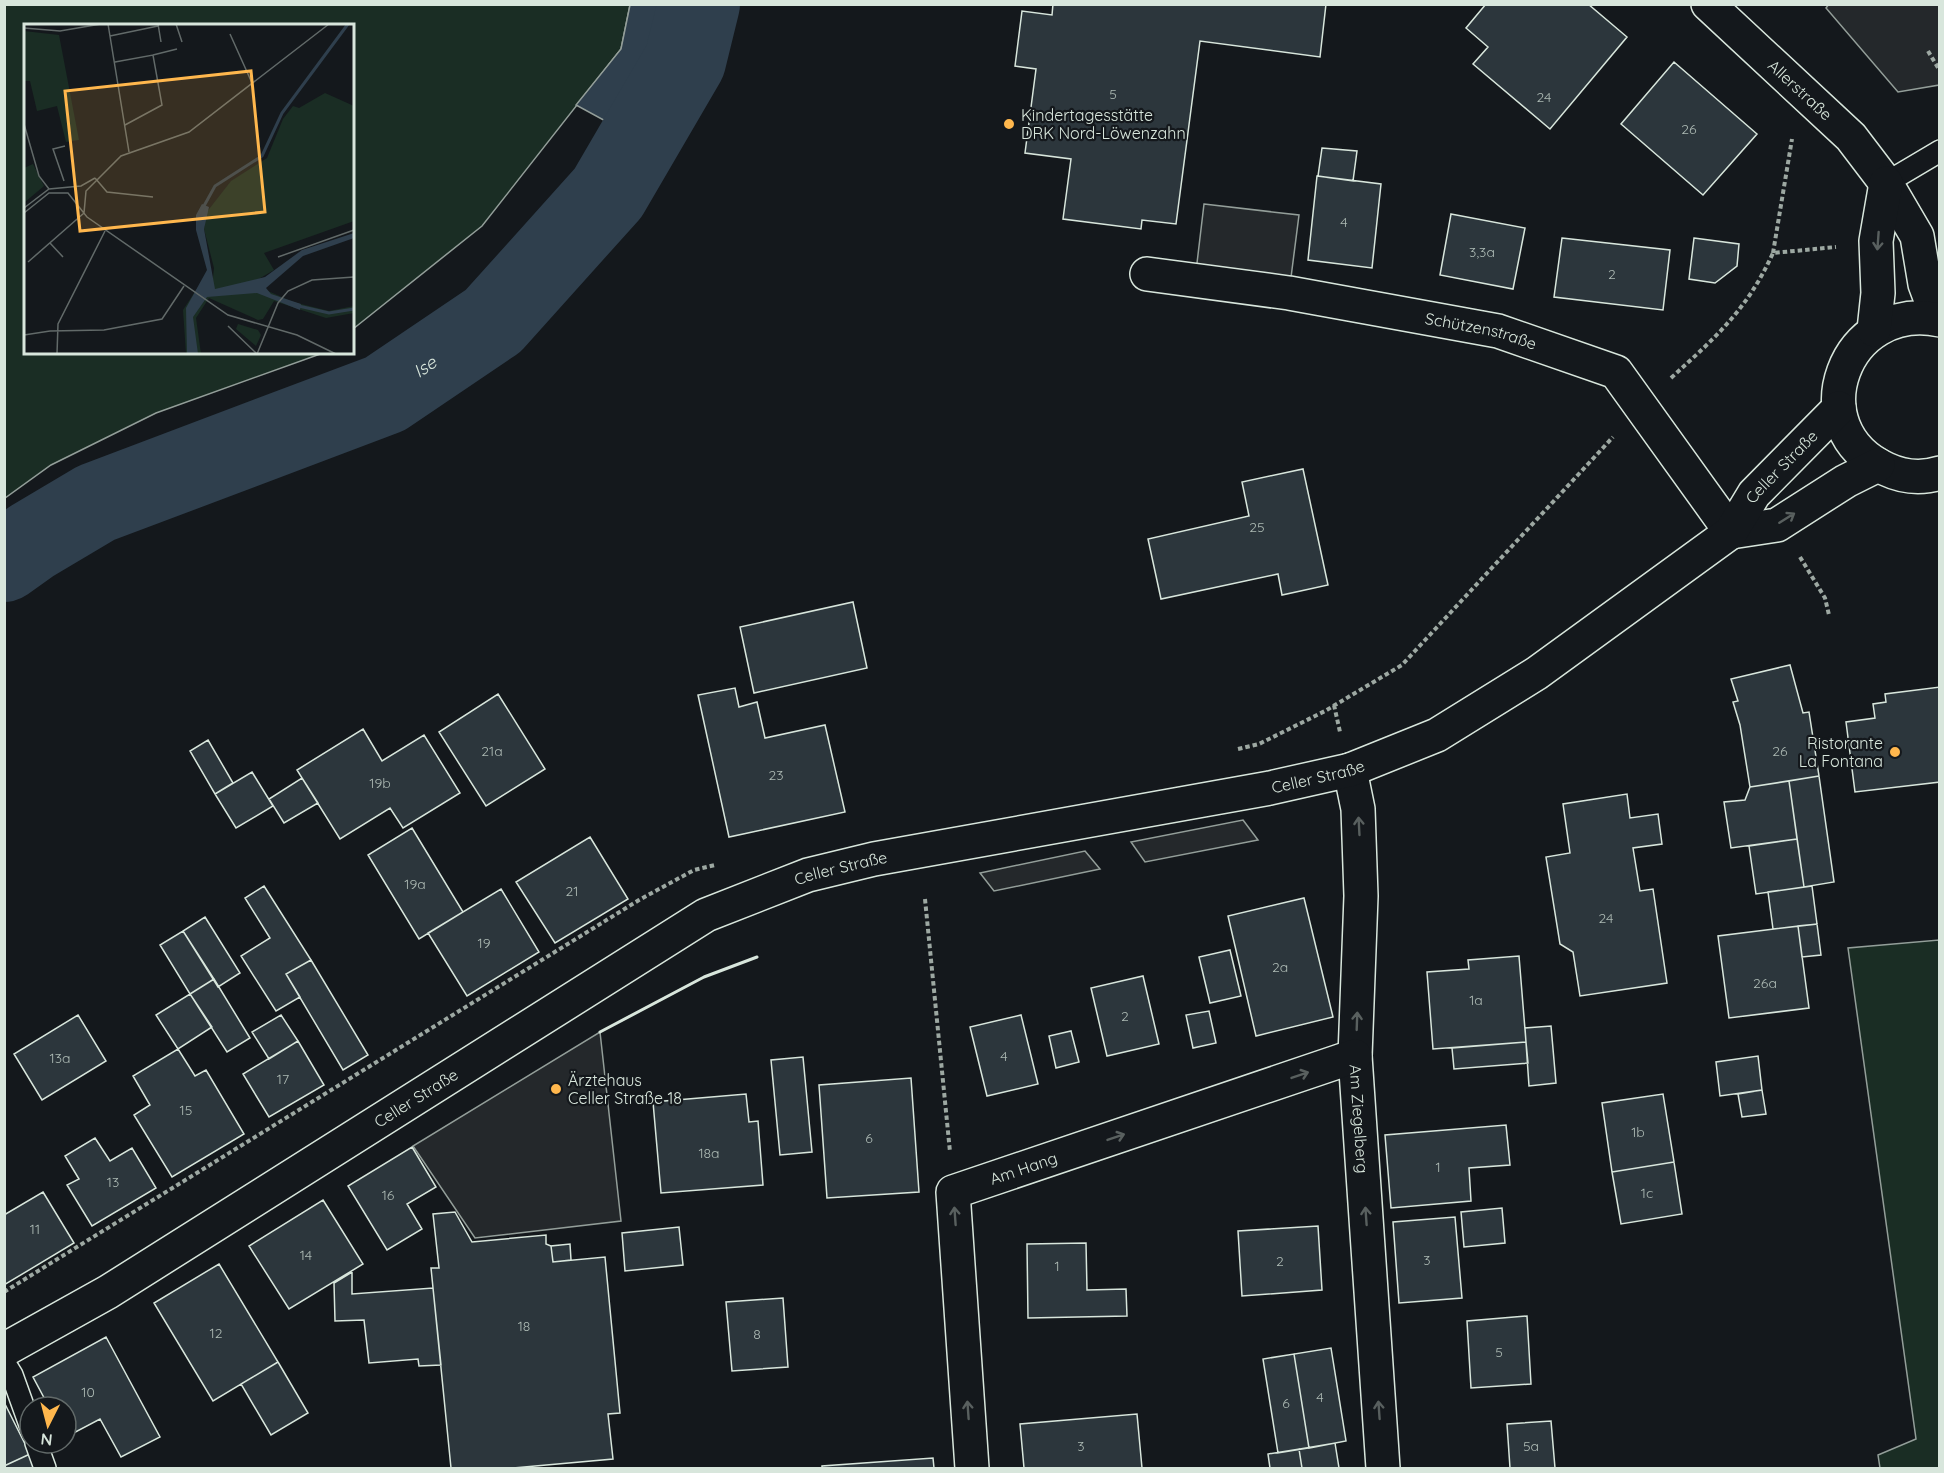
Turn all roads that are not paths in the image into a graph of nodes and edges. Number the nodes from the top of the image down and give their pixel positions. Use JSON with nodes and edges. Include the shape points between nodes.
{"nodes":[{"id":1,"x":1707,"y":4,"type":"edge"},
{"id":2,"x":1940,"y":151,"type":"edge"},
{"id":3,"x":1886,"y":183,"type":"junction"},
{"id":4,"x":1147,"y":274,"type":"dead end"},
{"id":5,"x":1939,"y":320,"type":"edge"},
{"id":6,"x":1874,"y":330,"type":"junction"},
{"id":7,"x":1839,"y":408,"type":"junction"},
{"id":8,"x":1878,"y":465,"type":"junction"},
{"id":9,"x":1940,"y":473,"type":"edge"},
{"id":10,"x":1731,"y":532,"type":"junction"},
{"id":11,"x":1350,"y":770,"type":"junction"},
{"id":12,"x":1355,"y":1056,"type":"junction"},
{"id":13,"x":4,"y":1350,"type":"edge"},
{"id":14,"x":4,"y":1362,"type":"edge"},
{"id":15,"x":19,"y":1395,"type":"edge"},
{"id":16,"x":972,"y":1468,"type":"edge"},
{"id":17,"x":1383,"y":1468,"type":"edge"}],
"edges":[{"from":1,"to":3,"type":"street","name":"Allerstraße","via":[[1851,137]]},
{"from":2,"to":3,"type":"lane"},
{"from":3,"to":5,"type":"street","name":"Allerstraße","via":[[1917,236],[1925,284]]},
{"from":3,"to":6,"type":"street","one_way":true,"via":[[1876,241],[1878,293]]},
{"from":4,"to":10,"type":"street","name":"Schützenstraße","via":[[1289,293],[1498,331],[1616,372]]},
{"from":5,"to":6,"type":"street","via":[[1895,320]]},
{"from":6,"to":7,"type":"street","via":[[1853,350],[1843,369]]},
{"from":7,"to":8,"type":"street","via":[[1846,432],[1856,447]]},
{"from":7,"to":10,"type":"street","name":"Celler Straße","via":[[1754,494]]},
{"from":8,"to":9,"type":"street","via":[[1915,477]]},
{"from":10,"to":8,"type":"street","name":"Celler Straße","one_way":true,"via":[[1777,525]]},
{"from":10,"to":11,"type":"street","name":"Celler Straße","via":[[1537,673],[1437,735]]},
{"from":12,"to":11,"type":"street","name":"Am Ziegelberg","one_way":true,"via":[[1361,885],[1358,809]]},
{"from":11,"to":13,"type":"street","name":"Celler Straße","via":[[1270,788],[874,858],[808,875],[706,915],[108,1292]]},
{"from":16,"to":12,"type":"street","name":"Am Hang","one_way":true,"via":[[953,1192]]},
{"from":17,"to":12,"type":"street","name":"Am Ziegelberg","one_way":true},
{"from":14,"to":15,"type":"lane"}]}
